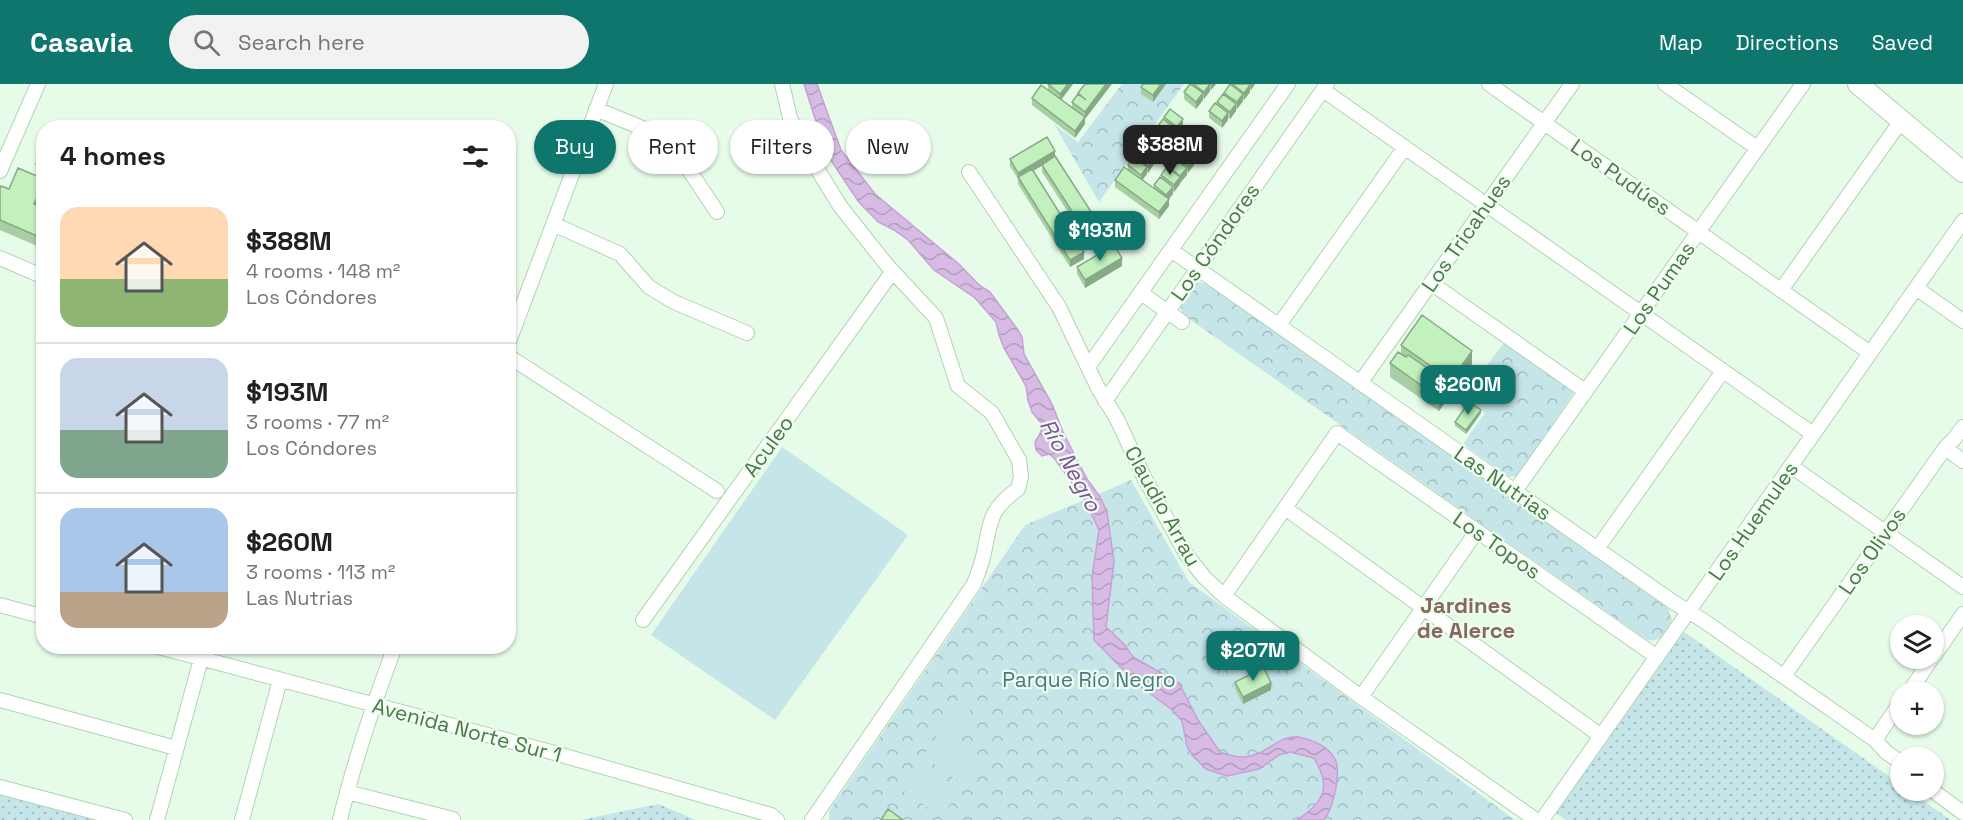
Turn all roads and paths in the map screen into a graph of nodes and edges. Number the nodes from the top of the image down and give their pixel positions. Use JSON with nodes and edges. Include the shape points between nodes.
{"nodes":[{"id":1,"x":38,"y":84,"type":"edge"},
{"id":2,"x":606,"y":84,"type":"edge"},
{"id":3,"x":782,"y":84,"type":"edge"},
{"id":4,"x":1288,"y":84,"type":"edge"},
{"id":5,"x":1489,"y":84,"type":"edge"},
{"id":6,"x":1572,"y":84,"type":"edge"},
{"id":7,"x":1665,"y":84,"type":"edge"},
{"id":8,"x":1803,"y":84,"type":"edge"},
{"id":9,"x":1858,"y":84,"type":"edge"},
{"id":10,"x":1325,"y":87,"type":"edge"},
{"id":11,"x":596,"y":109,"type":"junction"},
{"id":12,"x":1901,"y":121,"type":"junction"},
{"id":13,"x":1544,"y":123,"type":"junction"},
{"id":14,"x":1405,"y":147,"type":"junction"},
{"id":15,"x":1757,"y":148,"type":"junction"},
{"id":16,"x":0,"y":171,"type":"edge"},
{"id":17,"x":969,"y":172,"type":"dead end"},
{"id":18,"x":1963,"y":172,"type":"edge"},
{"id":19,"x":1486,"y":205,"type":"junction"},
{"id":20,"x":717,"y":212,"type":"dead end"},
{"id":21,"x":1963,"y":221,"type":"edge"},
{"id":22,"x":552,"y":224,"type":"junction"},
{"id":23,"x":1698,"y":232,"type":"junction"},
{"id":24,"x":1171,"y":250,"type":"junction"},
{"id":25,"x":0,"y":258,"type":"edge"},
{"id":26,"x":1197,"y":268,"type":"junction"},
{"id":27,"x":893,"y":271,"type":"junction"},
{"id":28,"x":36,"y":274,"type":"edge"},
{"id":29,"x":1431,"y":283,"type":"junction"},
{"id":30,"x":1916,"y":288,"type":"junction"},
{"id":31,"x":1781,"y":290,"type":"junction"},
{"id":32,"x":1141,"y":293,"type":"junction"},
{"id":33,"x":1167,"y":311,"type":"junction"},
{"id":34,"x":1641,"y":313,"type":"junction"},
{"id":35,"x":1963,"y":321,"type":"edge"},
{"id":36,"x":516,"y":322,"type":"edge"},
{"id":37,"x":1182,"y":322,"type":"dead end"},
{"id":38,"x":1279,"y":326,"type":"junction"},
{"id":39,"x":747,"y":333,"type":"dead end"},
{"id":40,"x":1870,"y":353,"type":"junction"},
{"id":41,"x":516,"y":361,"type":"edge"},
{"id":42,"x":1088,"y":367,"type":"junction"},
{"id":43,"x":1723,"y":371,"type":"junction"},
{"id":44,"x":1360,"y":383,"type":"junction"},
{"id":45,"x":1586,"y":391,"type":"junction"},
{"id":46,"x":1105,"y":401,"type":"junction"},
{"id":47,"x":1963,"y":427,"type":"edge"},
{"id":48,"x":1813,"y":434,"type":"junction"},
{"id":49,"x":1945,"y":448,"type":"junction"},
{"id":50,"x":1963,"y":461,"type":"edge"},
{"id":51,"x":1791,"y":466,"type":"junction"},
{"id":52,"x":717,"y":491,"type":"dead end"},
{"id":53,"x":1515,"y":491,"type":"junction"},
{"id":54,"x":1285,"y":508,"type":"junction"},
{"id":55,"x":1477,"y":531,"type":"junction"},
{"id":56,"x":1885,"y":532,"type":"junction"},
{"id":57,"x":1597,"y":549,"type":"junction"},
{"id":58,"x":1963,"y":587,"type":"edge"},
{"id":59,"x":1224,"y":596,"type":"junction"},
{"id":60,"x":0,"y":605,"type":"edge"},
{"id":61,"x":1423,"y":608,"type":"junction"},
{"id":62,"x":1689,"y":612,"type":"junction"},
{"id":63,"x":1963,"y":614,"type":"edge"},
{"id":64,"x":36,"y":615,"type":"edge"},
{"id":65,"x":643,"y":620,"type":"dead end"},
{"id":66,"x":1944,"y":641,"type":"edge"},
{"id":67,"x":183,"y":654,"type":"edge"},
{"id":68,"x":392,"y":654,"type":"edge"},
{"id":69,"x":1657,"y":657,"type":"junction"},
{"id":70,"x":201,"y":659,"type":"junction"},
{"id":71,"x":1784,"y":676,"type":"junction"},
{"id":72,"x":280,"y":680,"type":"junction"},
{"id":73,"x":1361,"y":697,"type":"junction"},
{"id":74,"x":0,"y":700,"type":"edge"},
{"id":75,"x":374,"y":704,"type":"junction"},
{"id":76,"x":1890,"y":718,"type":"edge"},
{"id":77,"x":1601,"y":736,"type":"junction"},
{"id":78,"x":1875,"y":740,"type":"junction"},
{"id":79,"x":176,"y":748,"type":"junction"},
{"id":80,"x":1890,"y":755,"type":"edge"},
{"id":81,"x":0,"y":787,"type":"edge"},
{"id":82,"x":347,"y":792,"type":"junction"},
{"id":83,"x":1944,"y":799,"type":"edge"},
{"id":84,"x":1963,"y":813,"type":"edge"},
{"id":85,"x":453,"y":819,"type":"edge"},
{"id":86,"x":125,"y":820,"type":"edge"},
{"id":87,"x":157,"y":820,"type":"edge"},
{"id":88,"x":242,"y":820,"type":"edge"},
{"id":89,"x":340,"y":820,"type":"edge"},
{"id":90,"x":777,"y":820,"type":"edge"},
{"id":91,"x":812,"y":820,"type":"edge"},
{"id":92,"x":1536,"y":820,"type":"edge"},
{"id":93,"x":1542,"y":820,"type":"edge"}],
"edges":[{"from":1,"to":16,"type":"street"},
{"from":2,"to":11,"type":"street"},
{"from":3,"to":27,"type":"street","via":[[790,118],[806,149],[840,206]]},
{"from":4,"to":24,"type":"street","name":"Los Cóndores"},
{"from":5,"to":13,"type":"street","name":"Los Pudúes"},
{"from":6,"to":13,"type":"street","name":"Los Tricahues"},
{"from":7,"to":15,"type":"street"},
{"from":8,"to":15,"type":"street","name":"Los Pumas"},
{"from":9,"to":12,"type":"main road"},
{"from":10,"to":14,"type":"street"},
{"from":10,"to":26,"type":"street","name":"Los Cóndores"},
{"from":11,"to":20,"type":"street","via":[[647,130],[677,152]]},
{"from":11,"to":22,"type":"street"},
{"from":12,"to":18,"type":"main road"},
{"from":12,"to":31,"type":"street"},
{"from":13,"to":19,"type":"street","name":"Los Tricahues"},
{"from":13,"to":23,"type":"street","name":"Los Pudúes"},
{"from":14,"to":19,"type":"street"},
{"from":14,"to":38,"type":"street"},
{"from":15,"to":23,"type":"street","name":"Los Pumas"},
{"from":17,"to":42,"type":"street","name":"Claudio Arrau","via":[[1059,308]]},
{"from":19,"to":29,"type":"street","name":"Los Tricahues"},
{"from":19,"to":34,"type":"street"},
{"from":21,"to":30,"type":"street","name":"Los Huemules"},
{"from":22,"to":36,"type":"street"},
{"from":22,"to":39,"type":"street","via":[[620,254],[649,287],[674,302]]},
{"from":23,"to":31,"type":"street","name":"Los Pudúes"},
{"from":23,"to":34,"type":"street","name":"Los Pumas"},
{"from":24,"to":26,"type":"street","name":"Las Nutrias"},
{"from":24,"to":32,"type":"street","name":"Los Cóndores"},
{"from":25,"to":28,"type":"street"},
{"from":26,"to":33,"type":"street","name":"Los Cóndores"},
{"from":26,"to":38,"type":"street","name":"Las Nutrias"},
{"from":27,"to":65,"type":"street","name":"Aculeo"},
{"from":27,"to":91,"type":"street","via":[[936,318],[958,386],[992,413],[1019,460],[1021,477],[1018,489],[1003,499],[992,515],[974,584]]},
{"from":29,"to":44,"type":"street","name":"Los Tricahues"},
{"from":29,"to":45,"type":"street"},
{"from":30,"to":35,"type":"street"},
{"from":30,"to":40,"type":"street","name":"Los Huemules"},
{"from":31,"to":40,"type":"street","name":"Los Pudúes"},
{"from":32,"to":33,"type":"street"},
{"from":32,"to":42,"type":"street","name":"Los Cóndores"},
{"from":33,"to":37,"type":"street"},
{"from":33,"to":46,"type":"street","name":"Los Cóndores"},
{"from":34,"to":43,"type":"street"},
{"from":34,"to":45,"type":"street","name":"Los Pumas"},
{"from":38,"to":44,"type":"street","name":"Las Nutrias"},
{"from":40,"to":48,"type":"street","name":"Los Huemules"},
{"from":41,"to":52,"type":"street"},
{"from":42,"to":46,"type":"street","name":"Claudio Arrau"},
{"from":43,"to":48,"type":"street"},
{"from":43,"to":57,"type":"street"},
{"from":44,"to":53,"type":"street","name":"Las Nutrias"},
{"from":45,"to":53,"type":"street","name":"Los Pumas"},
{"from":46,"to":59,"type":"street","name":"Claudio Arrau","via":[[1186,554]]},
{"from":47,"to":49,"type":"street","name":"Los Olivos"},
{"from":48,"to":51,"type":"street","name":"Los Huemules"},
{"from":49,"to":50,"type":"street"},
{"from":49,"to":56,"type":"street","name":"Los Olivos"},
{"from":51,"to":56,"type":"street"},
{"from":51,"to":62,"type":"street","name":"Los Huemules"},
{"from":53,"to":57,"type":"street","name":"Las Nutrias"},
{"from":54,"to":55,"type":"street","name":"Los Topos","via":[[1337,433]]},
{"from":54,"to":59,"type":"street"},
{"from":54,"to":61,"type":"street"},
{"from":55,"to":61,"type":"street"},
{"from":55,"to":69,"type":"street","name":"Los Topos"},
{"from":56,"to":58,"type":"street"},
{"from":56,"to":71,"type":"street","name":"Los Olivos"},
{"from":57,"to":62,"type":"street","name":"Las Nutrias"},
{"from":59,"to":73,"type":"street","name":"Claudio Arrau"},
{"from":60,"to":64,"type":"street"},
{"from":61,"to":73,"type":"street"},
{"from":61,"to":77,"type":"street"},
{"from":62,"to":69,"type":"street","name":"Los Huemules"},
{"from":62,"to":71,"type":"street","name":"Las Nutrias"},
{"from":63,"to":66,"type":"street"},
{"from":67,"to":70,"type":"street","name":"Avenida Norte Sur 1"},
{"from":68,"to":75,"type":"street"},
{"from":69,"to":77,"type":"street","name":"Los Huemules"},
{"from":70,"to":72,"type":"street","name":"Avenida Norte Sur 1"},
{"from":70,"to":79,"type":"street"},
{"from":71,"to":78,"type":"street","name":"Las Nutrias"},
{"from":72,"to":75,"type":"street","name":"Avenida Norte Sur 1"},
{"from":72,"to":88,"type":"street"},
{"from":73,"to":92,"type":"street","name":"Claudio Arrau"},
{"from":74,"to":79,"type":"street"},
{"from":75,"to":82,"type":"street"},
{"from":75,"to":90,"type":"street","name":"Avenida Norte Sur 1","via":[[771,815]]},
{"from":76,"to":78,"type":"street"},
{"from":77,"to":93,"type":"street","name":"Los Huemules"},
{"from":78,"to":80,"type":"street","name":"Las Nutrias"},
{"from":79,"to":87,"type":"street"},
{"from":81,"to":86,"type":"street"},
{"from":82,"to":85,"type":"street"},
{"from":82,"to":89,"type":"street"},
{"from":83,"to":84,"type":"street"}]}
